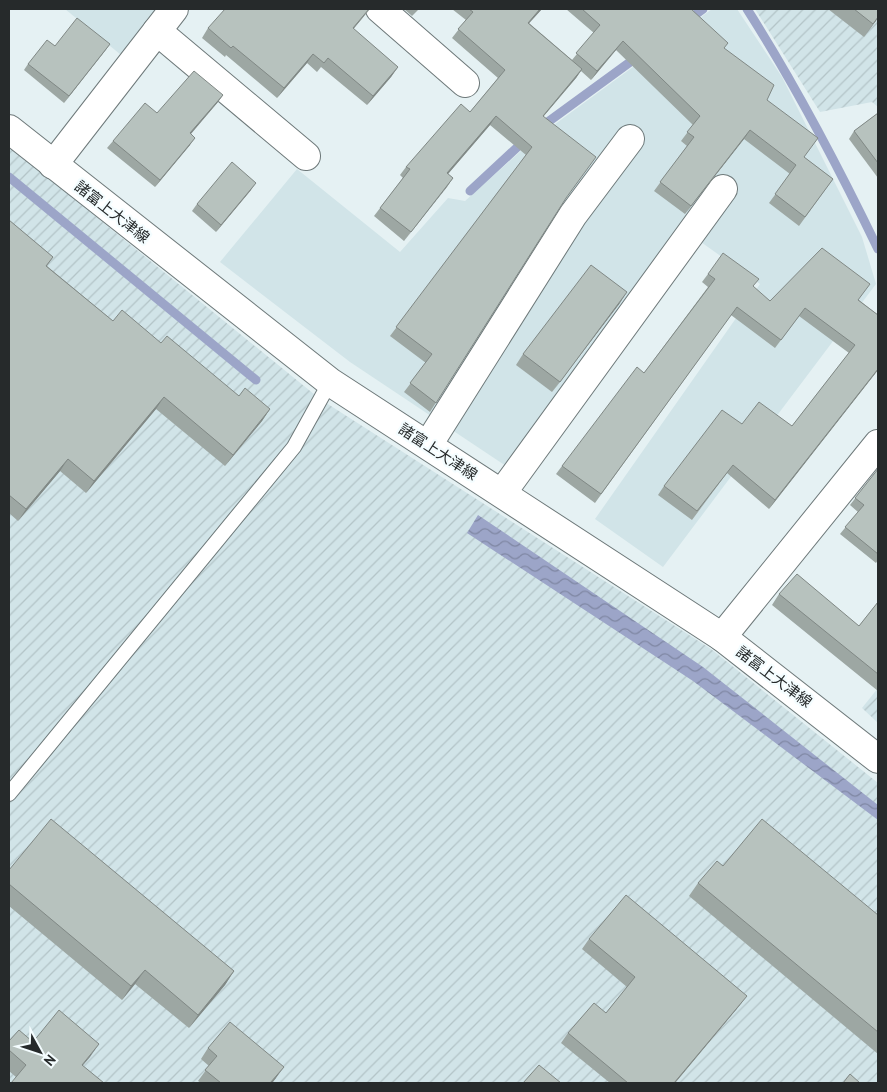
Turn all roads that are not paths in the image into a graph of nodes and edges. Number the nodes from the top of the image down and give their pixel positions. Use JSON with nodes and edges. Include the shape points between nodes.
{"nodes":[{"id":1,"x":174,"y":9,"type":"edge"},
{"id":2,"x":380,"y":9,"type":"edge"},
{"id":3,"x":157,"y":31,"type":"junction"},
{"id":4,"x":465,"y":83,"type":"dead end"},
{"id":5,"x":9,"y":128,"type":"edge"},
{"id":6,"x":630,"y":139,"type":"dead end"},
{"id":7,"x":306,"y":156,"type":"dead end"},
{"id":8,"x":53,"y":165,"type":"junction"},
{"id":9,"x":723,"y":189,"type":"dead end"},
{"id":10,"x":330,"y":382,"type":"junction"},
{"id":11,"x":878,"y":444,"type":"edge"},
{"id":12,"x":428,"y":445,"type":"junction"},
{"id":13,"x":502,"y":493,"type":"junction"},
{"id":14,"x":722,"y":637,"type":"junction"},
{"id":15,"x":878,"y":759,"type":"edge"},
{"id":16,"x":9,"y":794,"type":"edge"}],
"edges":[{"from":1,"to":3,"type":"street"},
{"from":2,"to":4,"type":"street"},
{"from":3,"to":7,"type":"street"},
{"from":3,"to":8,"type":"street"},
{"from":5,"to":8,"type":"street","name":"諸富上大津線"},
{"from":6,"to":12,"type":"street","via":[[573,215]]},
{"from":8,"to":10,"type":"street","name":"諸富上大津線"},
{"from":9,"to":13,"type":"street"},
{"from":10,"to":12,"type":"street","name":"諸富上大津線"},
{"from":10,"to":16,"type":"lane","via":[[294,447]]},
{"from":11,"to":14,"type":"street"},
{"from":12,"to":13,"type":"street","name":"諸富上大津線"},
{"from":13,"to":14,"type":"street","name":"諸富上大津線"},
{"from":14,"to":15,"type":"street","name":"諸富上大津線"}]}
